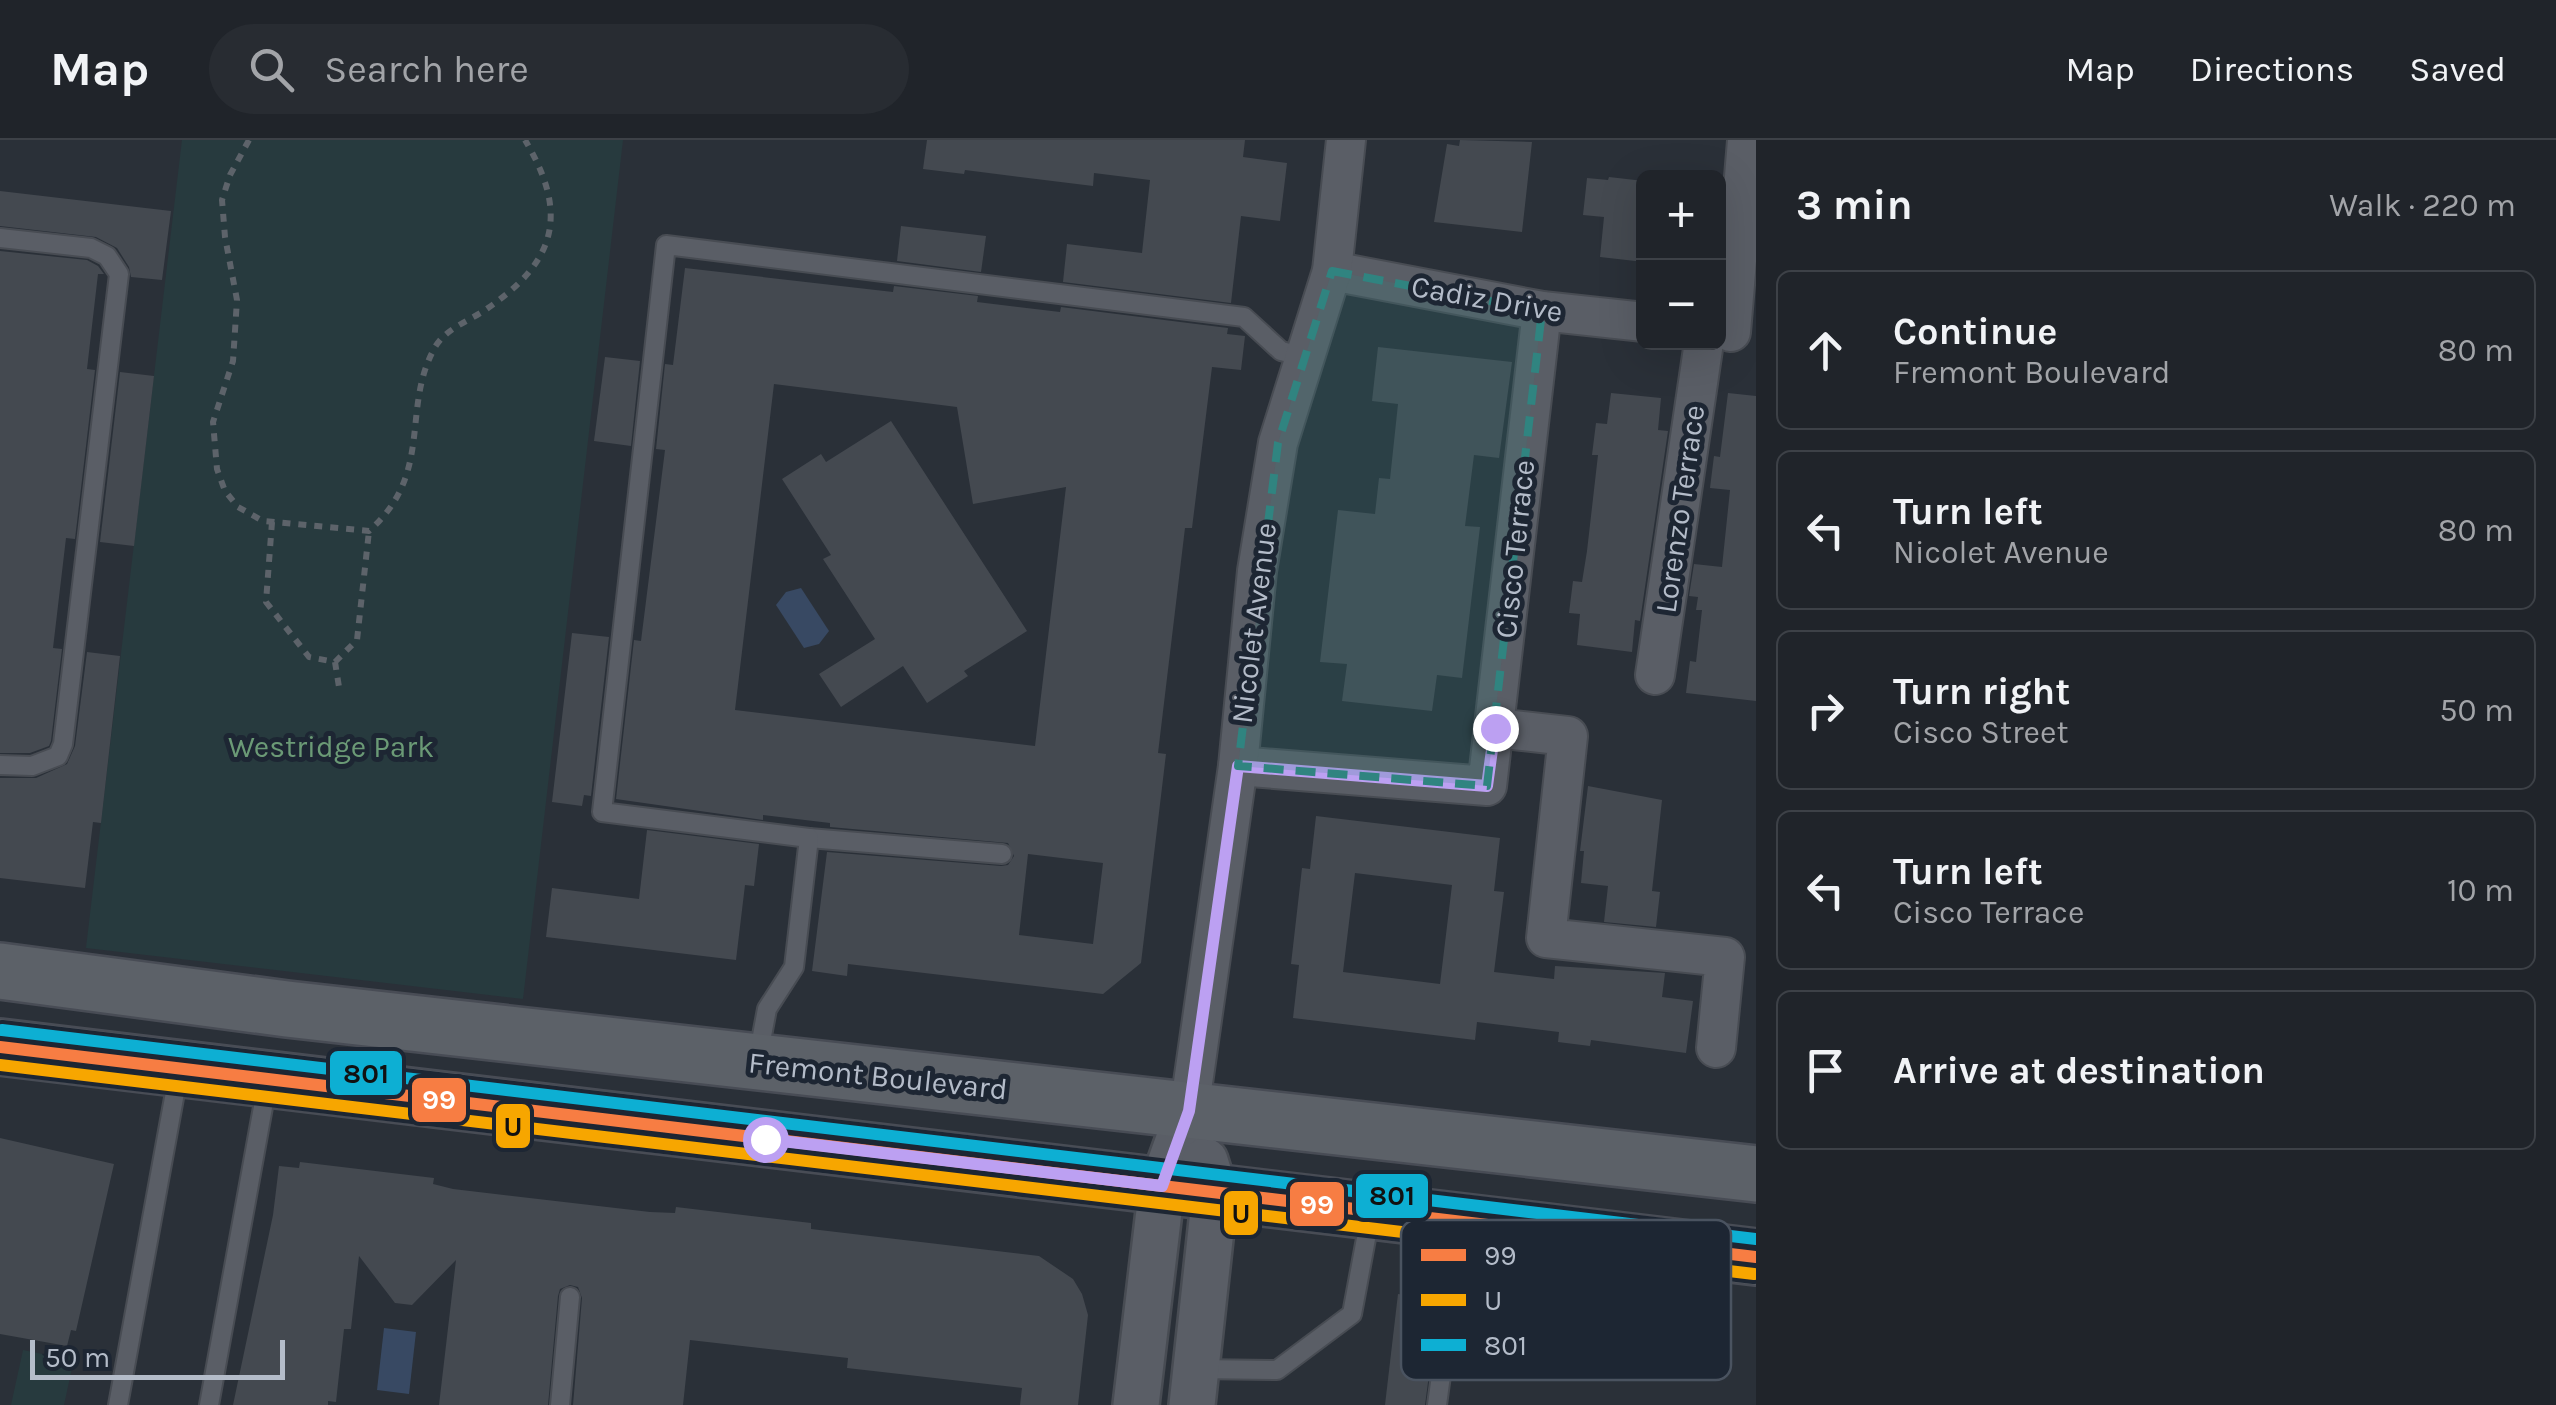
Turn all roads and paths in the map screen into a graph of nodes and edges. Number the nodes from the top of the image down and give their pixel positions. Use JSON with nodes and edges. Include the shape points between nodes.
{"nodes":[{"id":1,"x":249,"y":140,"type":"edge"},
{"id":2,"x":525,"y":140,"type":"edge"},
{"id":3,"x":1346,"y":140,"type":"edge"},
{"id":4,"x":1747,"y":140,"type":"edge"},
{"id":5,"x":0,"y":238,"type":"edge"},
{"id":6,"x":1332,"y":271,"type":"junction"},
{"id":7,"x":1542,"y":310,"type":"junction"},
{"id":8,"x":1636,"y":321,"type":"edge"},
{"id":9,"x":1727,"y":335,"type":"edge"},
{"id":10,"x":1305,"y":356,"type":"junction"},
{"id":11,"x":272,"y":522,"type":"junction"},
{"id":12,"x":369,"y":531,"type":"junction"},
{"id":13,"x":335,"y":662,"type":"junction"},
{"id":14,"x":1655,"y":674,"type":"dead end"},
{"id":15,"x":339,"y":687,"type":"dead end"},
{"id":16,"x":1495,"y":728,"type":"junction"},
{"id":17,"x":0,"y":765,"type":"edge"},
{"id":18,"x":1238,"y":766,"type":"junction"},
{"id":19,"x":809,"y":838,"type":"junction"},
{"id":20,"x":1002,"y":854,"type":"dead end"},
{"id":21,"x":0,"y":971,"type":"edge"},
{"id":22,"x":0,"y":1047,"type":"edge"},
{"id":23,"x":1716,"y":1048,"type":"dead end"},
{"id":24,"x":757,"y":1062,"type":"junction"},
{"id":25,"x":180,"y":1069,"type":"junction"},
{"id":26,"x":268,"y":1080,"type":"junction"},
{"id":27,"x":1189,"y":1111,"type":"junction"},
{"id":28,"x":1756,"y":1174,"type":"edge"},
{"id":29,"x":1162,"y":1186,"type":"junction"},
{"id":30,"x":1215,"y":1193,"type":"junction"},
{"id":31,"x":1371,"y":1211,"type":"junction"},
{"id":32,"x":1439,"y":1220,"type":"edge"},
{"id":33,"x":1731,"y":1254,"type":"edge"},
{"id":34,"x":1756,"y":1257,"type":"edge"},
{"id":35,"x":570,"y":1296,"type":"dead end"},
{"id":36,"x":1440,"y":1380,"type":"edge"},
{"id":37,"x":1194,"y":1387,"type":"edge"},
{"id":38,"x":118,"y":1405,"type":"edge"},
{"id":39,"x":209,"y":1405,"type":"edge"},
{"id":40,"x":560,"y":1405,"type":"edge"},
{"id":41,"x":1136,"y":1405,"type":"edge"},
{"id":42,"x":1437,"y":1405,"type":"edge"}],
"edges":[{"from":1,"to":11,"type":"path","via":[[222,200],[237,300],[236,345],[213,422],[213,451],[225,491],[238,507]]},
{"from":2,"to":12,"type":"path","via":[[544,172],[551,229],[512,290],[436,345],[405,482]]},
{"from":3,"to":6,"type":"street","name":"Nicolet Avenue"},
{"from":4,"to":9,"type":"street","name":"Lorenzo Terrace"},
{"from":5,"to":17,"type":"lane","via":[[91,248],[107,256],[118,274],[63,744],[58,756],[32,766]]},
{"from":6,"to":7,"type":"street","name":"Cadiz Drive"},
{"from":6,"to":10,"type":"street","name":"Nicolet Avenue"},
{"from":7,"to":8,"type":"street","name":"Cadiz Drive"},
{"from":7,"to":16,"type":"street","name":"Cisco Terrace"},
{"from":9,"to":14,"type":"street","name":"Lorenzo Terrace"},
{"from":10,"to":18,"type":"street","name":"Nicolet Avenue","via":[[1278,443],[1257,571]]},
{"from":10,"to":19,"type":"lane","via":[[1281,351],[1244,317],[666,246],[602,812]]},
{"from":11,"to":12,"type":"path"},
{"from":11,"to":13,"type":"path","via":[[266,602],[310,657]]},
{"from":12,"to":13,"type":"path","via":[[357,640]]},
{"from":13,"to":15,"type":"path"},
{"from":16,"to":18,"type":"street","name":"Cisco Terrace","via":[[1487,786]]},
{"from":16,"to":23,"type":"street","via":[[1568,736],[1546,938],[1725,956]]},
{"from":18,"to":27,"type":"street","name":"Nicolet Avenue"},
{"from":19,"to":20,"type":"lane"},
{"from":19,"to":24,"type":"lane","via":[[794,967],[767,1009]]},
{"from":21,"to":24,"type":"main road","name":"Fremont Boulevard"},
{"from":22,"to":25,"type":"main road"},
{"from":24,"to":27,"type":"main road","name":"Fremont Boulevard"},
{"from":25,"to":26,"type":"main road"},
{"from":25,"to":38,"type":"lane"},
{"from":26,"to":29,"type":"main road"},
{"from":26,"to":39,"type":"lane"},
{"from":27,"to":28,"type":"main road","name":"Fremont Boulevard"},
{"from":27,"to":29,"type":"street","name":"Nicolet Avenue"},
{"from":27,"to":30,"type":"street","name":"Nicolet Avenue"},
{"from":29,"to":30,"type":"main road"},
{"from":29,"to":41,"type":"street","name":"Nicolet Avenue"},
{"from":30,"to":31,"type":"main road"},
{"from":30,"to":37,"type":"street","name":"Nicolet Avenue"},
{"from":31,"to":32,"type":"main road"},
{"from":31,"to":37,"type":"lane","via":[[1352,1314],[1277,1370]]},
{"from":33,"to":34,"type":"main road"},
{"from":35,"to":40,"type":"lane"},
{"from":36,"to":42,"type":"lane"}]}
